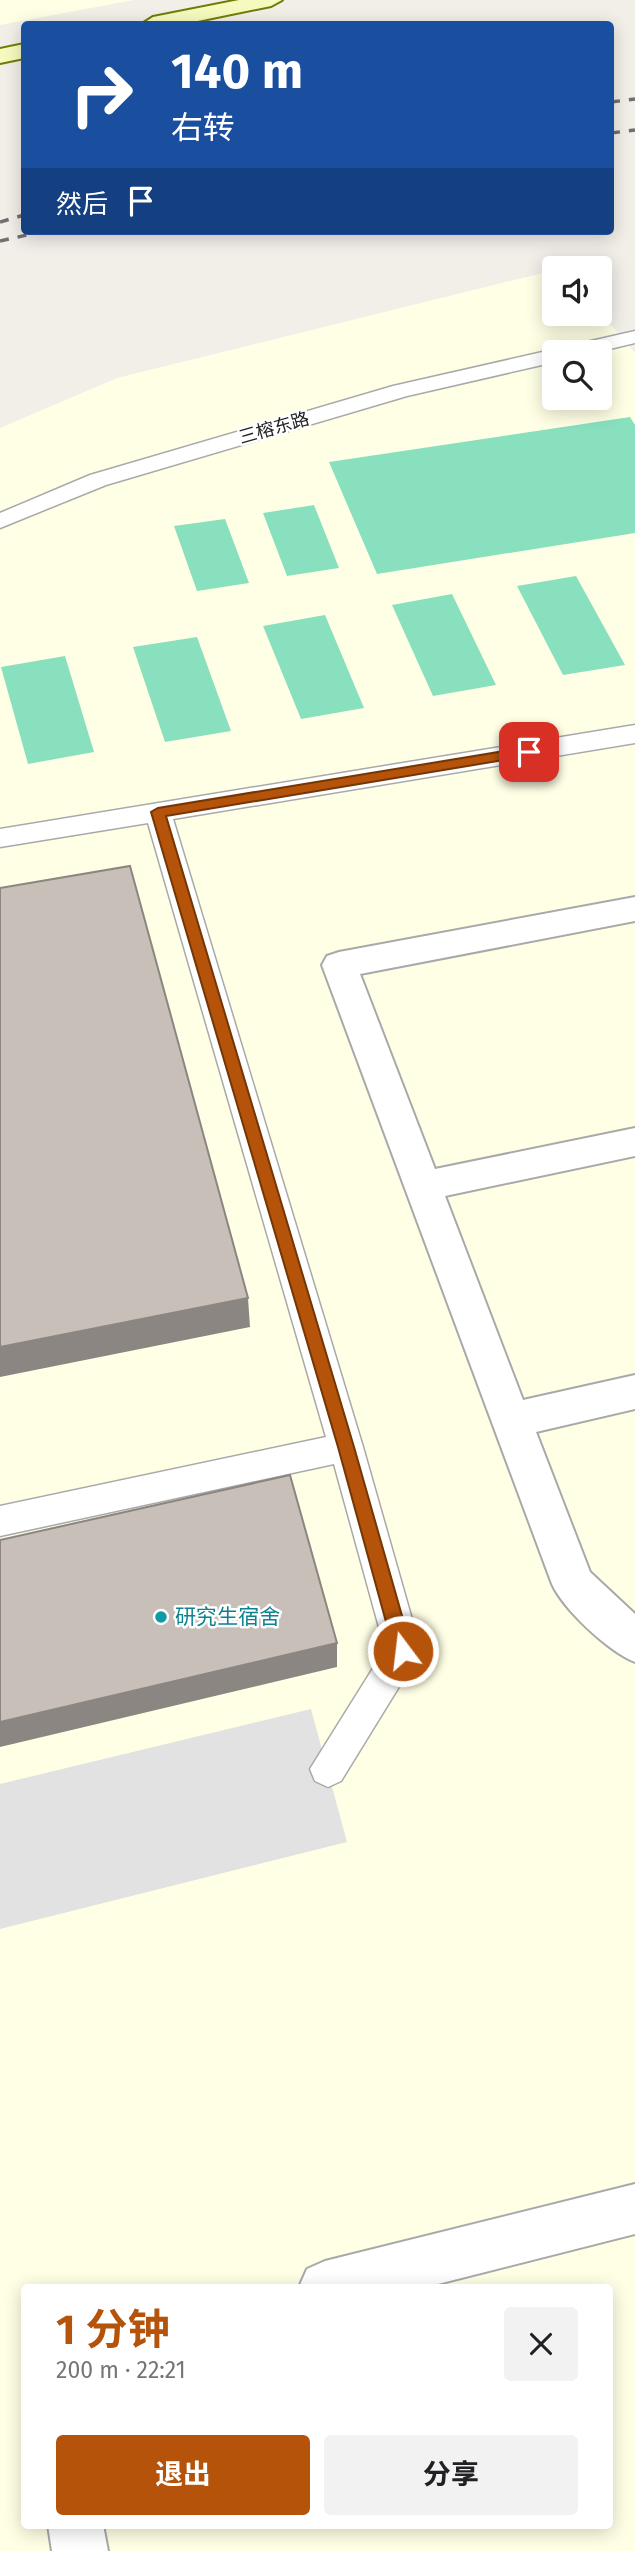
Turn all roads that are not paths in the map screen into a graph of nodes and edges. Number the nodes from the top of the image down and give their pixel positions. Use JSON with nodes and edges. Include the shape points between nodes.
{"nodes":[{"id":1,"x":271,"y":0,"type":"edge"},
{"id":2,"x":168,"y":21,"type":"edge"},
{"id":3,"x":21,"y":52,"type":"edge"},
{"id":4,"x":0,"y":56,"type":"edge"},
{"id":5,"x":635,"y":337,"type":"edge"},
{"id":6,"x":612,"y":342,"type":"edge"},
{"id":7,"x":542,"y":358,"type":"edge"},
{"id":8,"x":0,"y":521,"type":"edge"},
{"id":9,"x":635,"y":734,"type":"edge"},
{"id":10,"x":158,"y":812,"type":"junction"},
{"id":11,"x":0,"y":838,"type":"edge"},
{"id":12,"x":635,"y":909,"type":"edge"},
{"id":13,"x":635,"y":1142,"type":"edge"},
{"id":14,"x":423,"y":1186,"type":"junction"},
{"id":15,"x":635,"y":1392,"type":"edge"},
{"id":16,"x":511,"y":1420,"type":"junction"},
{"id":17,"x":346,"y":1447,"type":"junction"},
{"id":18,"x":0,"y":1521,"type":"edge"},
{"id":19,"x":635,"y":1642,"type":"edge"},
{"id":20,"x":328,"y":1769,"type":"dead end"},
{"id":21,"x":635,"y":2208,"type":"edge"},
{"id":22,"x":338,"y":2284,"type":"edge"},
{"id":23,"x":76,"y":2529,"type":"edge"},
{"id":24,"x":80,"y":2551,"type":"edge"}],
"edges":[{"from":1,"to":2,"type":"street"},
{"from":3,"to":4,"type":"street"},
{"from":5,"to":6,"type":"lane"},
{"from":7,"to":8,"type":"lane","name":"三榕东路","via":[[401,391],[98,480]]},
{"from":9,"to":10,"type":"lane"},
{"from":10,"to":11,"type":"lane"},
{"from":10,"to":17,"type":"lane"},
{"from":12,"to":14,"type":"street","via":[[340,965]]},
{"from":13,"to":14,"type":"street"},
{"from":14,"to":16,"type":"street"},
{"from":15,"to":16,"type":"street"},
{"from":16,"to":19,"type":"street","via":[[573,1584]]},
{"from":17,"to":18,"type":"lane"},
{"from":17,"to":20,"type":"lane","via":[[403,1651]]},
{"from":21,"to":22,"type":"street"},
{"from":23,"to":24,"type":"street"}]}
